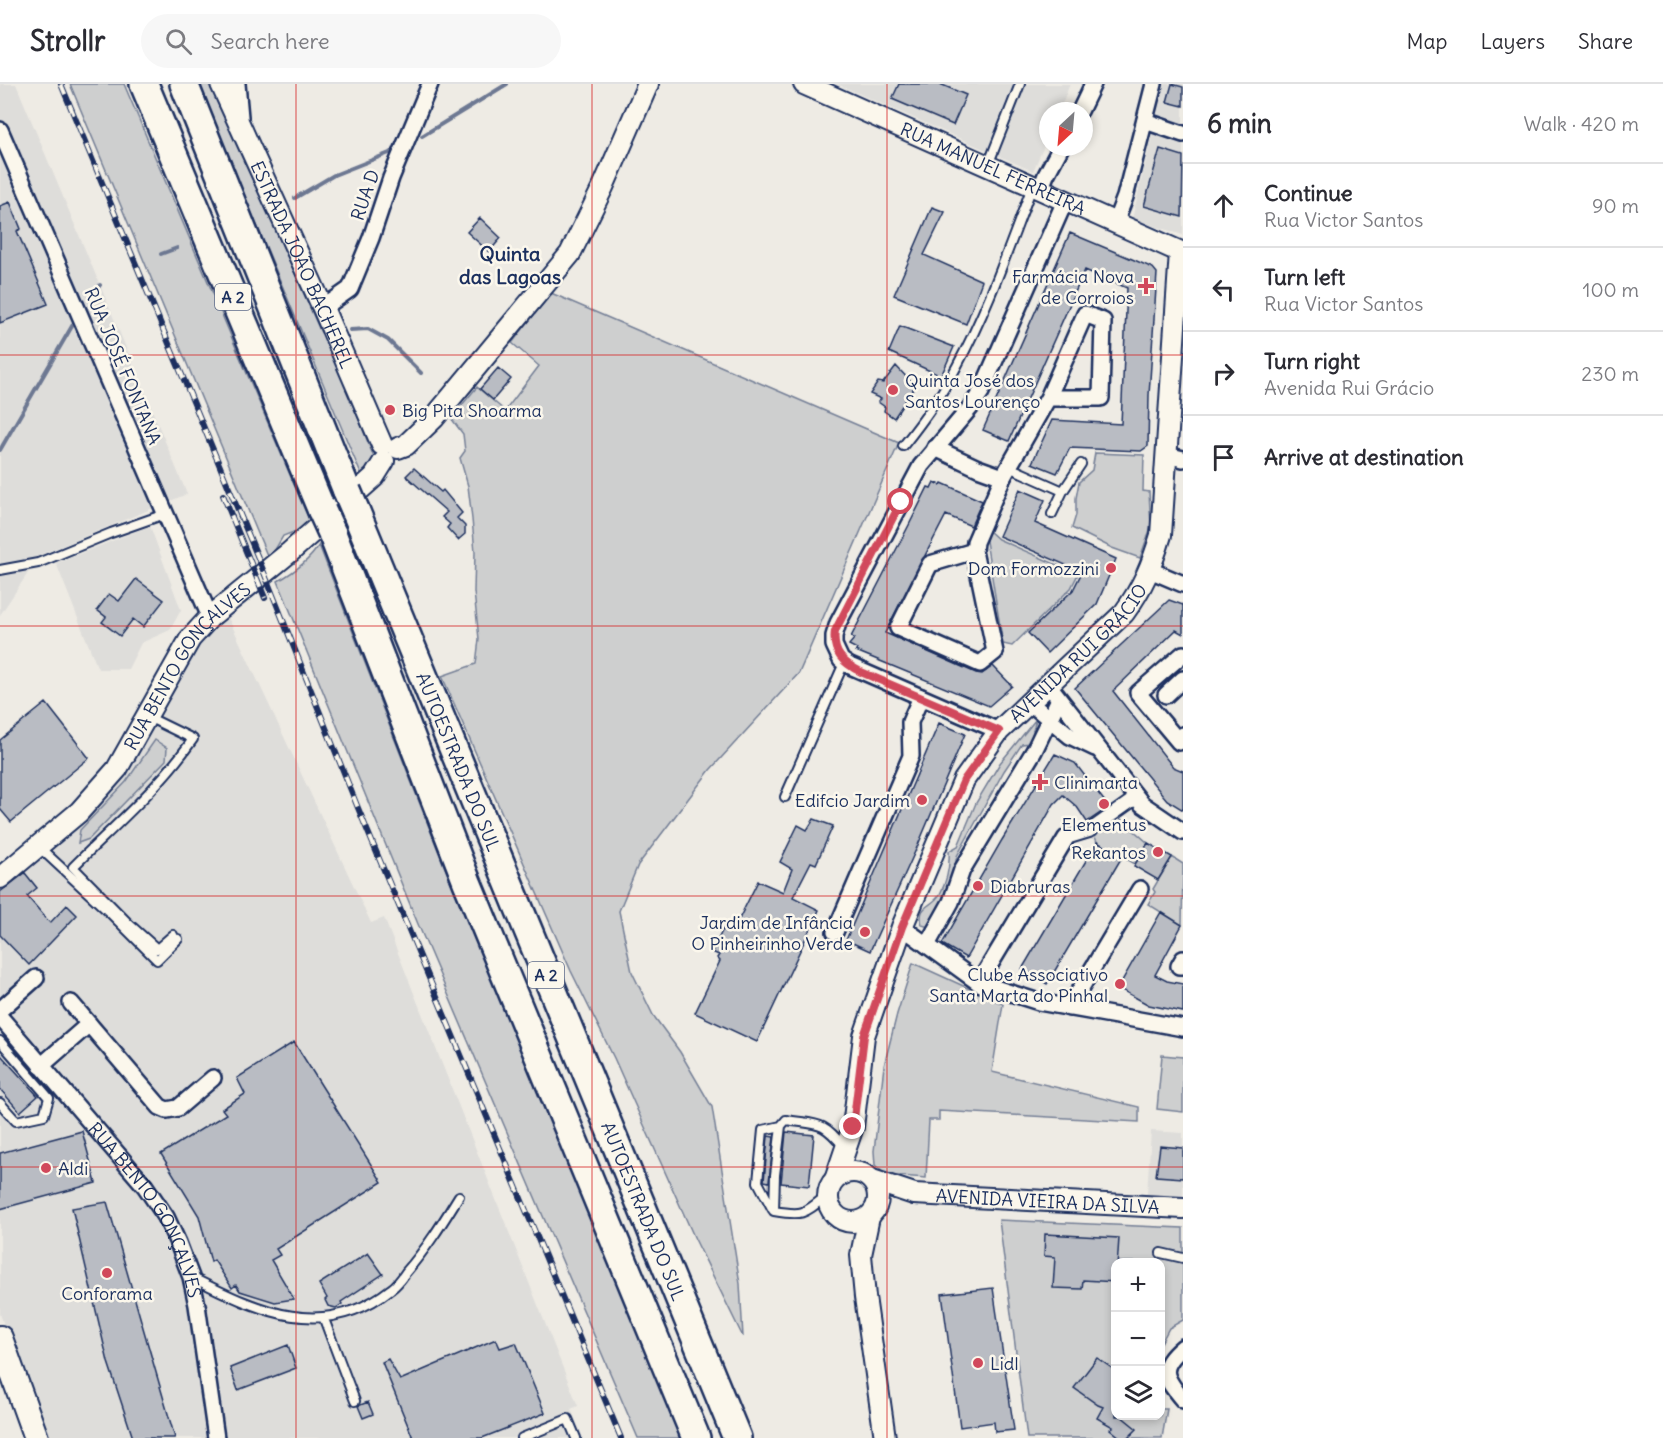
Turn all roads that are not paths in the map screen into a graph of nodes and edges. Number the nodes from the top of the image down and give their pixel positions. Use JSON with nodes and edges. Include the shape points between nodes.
{"nodes":[{"id":1,"x":144,"y":84,"type":"edge"},
{"id":2,"x":184,"y":84,"type":"edge"},
{"id":3,"x":221,"y":84,"type":"edge"},
{"id":4,"x":237,"y":84,"type":"edge"},
{"id":5,"x":648,"y":84,"type":"edge"},
{"id":6,"x":804,"y":84,"type":"edge"},
{"id":7,"x":1020,"y":84,"type":"edge"},
{"id":8,"x":1093,"y":84,"type":"edge"},
{"id":9,"x":1154,"y":84,"type":"edge"},
{"id":10,"x":424,"y":87,"type":"edge"},
{"id":11,"x":1084,"y":102,"type":"edge"},
{"id":12,"x":1145,"y":122,"type":"junction"},
{"id":13,"x":241,"y":126,"type":"junction"},
{"id":14,"x":0,"y":130,"type":"edge"},
{"id":15,"x":1183,"y":134,"type":"edge"},
{"id":16,"x":1056,"y":156,"type":"edge"},
{"id":17,"x":988,"y":166,"type":"junction"},
{"id":18,"x":1036,"y":188,"type":"junction"},
{"id":19,"x":1065,"y":201,"type":"junction"},
{"id":20,"x":1115,"y":223,"type":"junction"},
{"id":21,"x":1182,"y":252,"type":"edge"},
{"id":22,"x":323,"y":308,"type":"junction"},
{"id":23,"x":1048,"y":398,"type":"junction"},
{"id":24,"x":903,"y":446,"type":"dead end"},
{"id":25,"x":935,"y":448,"type":"junction"},
{"id":26,"x":388,"y":451,"type":"junction"},
{"id":27,"x":1175,"y":457,"type":"edge"},
{"id":28,"x":1081,"y":464,"type":"dead end"},
{"id":29,"x":1006,"y":472,"type":"junction"},
{"id":30,"x":1063,"y":491,"type":"junction"},
{"id":31,"x":165,"y":514,"type":"junction"},
{"id":32,"x":1052,"y":514,"type":"dead end"},
{"id":33,"x":974,"y":551,"type":"junction"},
{"id":34,"x":0,"y":570,"type":"edge"},
{"id":35,"x":1150,"y":570,"type":"junction"},
{"id":36,"x":1183,"y":584,"type":"edge"},
{"id":37,"x":210,"y":617,"type":"junction"},
{"id":38,"x":1183,"y":654,"type":"edge"},
{"id":39,"x":844,"y":663,"type":"junction"},
{"id":40,"x":1183,"y":679,"type":"edge"},
{"id":41,"x":1054,"y":691,"type":"junction"},
{"id":42,"x":1166,"y":695,"type":"dead end"},
{"id":43,"x":921,"y":697,"type":"junction"},
{"id":44,"x":1029,"y":702,"type":"junction"},
{"id":45,"x":147,"y":716,"type":"junction"},
{"id":46,"x":1047,"y":723,"type":"junction"},
{"id":47,"x":999,"y":731,"type":"junction"},
{"id":48,"x":1183,"y":735,"type":"edge"},
{"id":49,"x":1100,"y":751,"type":"junction"},
{"id":50,"x":785,"y":797,"type":"dead end"},
{"id":51,"x":1137,"y":798,"type":"junction"},
{"id":52,"x":1183,"y":832,"type":"edge"},
{"id":53,"x":1066,"y":838,"type":"joint"},
{"id":54,"x":38,"y":846,"type":"junction"},
{"id":55,"x":0,"y":878,"type":"edge"},
{"id":56,"x":1140,"y":889,"type":"dead end"},
{"id":57,"x":902,"y":927,"type":"junction"},
{"id":58,"x":835,"y":932,"type":"dead end"},
{"id":59,"x":927,"y":945,"type":"junction"},
{"id":60,"x":1183,"y":959,"type":"edge"},
{"id":61,"x":1183,"y":966,"type":"edge"},
{"id":62,"x":36,"y":978,"type":"dead end"},
{"id":63,"x":979,"y":983,"type":"junction"},
{"id":64,"x":71,"y":1003,"type":"dead end"},
{"id":65,"x":1069,"y":1008,"type":"junction"},
{"id":66,"x":0,"y":1010,"type":"edge"},
{"id":67,"x":0,"y":1017,"type":"edge"},
{"id":68,"x":89,"y":1024,"type":"junction"},
{"id":69,"x":1183,"y":1028,"type":"edge"},
{"id":70,"x":0,"y":1041,"type":"edge"},
{"id":71,"x":42,"y":1066,"type":"junction"},
{"id":72,"x":213,"y":1078,"type":"dead end"},
{"id":73,"x":0,"y":1103,"type":"edge"},
{"id":74,"x":781,"y":1126,"type":"junction"},
{"id":75,"x":853,"y":1127,"type":"junction"},
{"id":76,"x":845,"y":1149,"type":"junction"},
{"id":77,"x":868,"y":1177,"type":"junction"},
{"id":78,"x":831,"y":1186,"type":"junction"},
{"id":79,"x":914,"y":1194,"type":"junction"},
{"id":80,"x":459,"y":1196,"type":"dead end"},
{"id":81,"x":1183,"y":1208,"type":"edge"},
{"id":82,"x":774,"y":1211,"type":"junction"},
{"id":83,"x":873,"y":1213,"type":"junction"},
{"id":84,"x":841,"y":1220,"type":"junction"},
{"id":85,"x":1161,"y":1253,"type":"dead end"},
{"id":86,"x":861,"y":1255,"type":"junction"},
{"id":87,"x":1183,"y":1258,"type":"edge"},
{"id":88,"x":191,"y":1277,"type":"junction"},
{"id":89,"x":324,"y":1319,"type":"junction"},
{"id":90,"x":0,"y":1338,"type":"edge"},
{"id":91,"x":1183,"y":1347,"type":"edge"},
{"id":92,"x":1183,"y":1400,"type":"edge"},
{"id":93,"x":355,"y":1401,"type":"dead end"},
{"id":94,"x":36,"y":1438,"type":"edge"},
{"id":95,"x":216,"y":1438,"type":"edge"},
{"id":96,"x":522,"y":1438,"type":"edge"},
{"id":97,"x":576,"y":1438,"type":"edge"},
{"id":98,"x":696,"y":1438,"type":"edge"},
{"id":99,"x":737,"y":1438,"type":"edge"},
{"id":100,"x":885,"y":1438,"type":"edge"}],
"edges":[{"from":1,"to":98,"type":"highway","name":"AUTOESTRADA DO SUL","number":"A 2","via":[[327,522],[467,882]]},
{"from":2,"to":99,"type":"highway","name":"AUTOESTRADA DO SUL","number":"A 2"},
{"from":3,"to":13,"type":"street","name":"ESTRADA JOÃO BACHEREL"},
{"from":4,"to":13,"type":"street"},
{"from":5,"to":26,"type":"street","name":"RUA BENTO GONÇALVES","via":[[570,254],[434,418],[406,445]]},
{"from":6,"to":17,"type":"street","name":"RUA MANUEL FERREIRA","via":[[830,92]]},
{"from":7,"to":17,"type":"lane"},
{"from":8,"to":11,"type":"street"},
{"from":9,"to":12,"type":"street"},
{"from":10,"to":22,"type":"street","name":"RUA D","via":[[350,290]]},
{"from":12,"to":15,"type":"street"},
{"from":12,"to":20,"type":"street"},
{"from":13,"to":22,"type":"street","name":"ESTRADA JOÃO BACHEREL"},
{"from":14,"to":31,"type":"street","name":"RUA JOSÉ FONTANA"},
{"from":16,"to":18,"type":"street"},
{"from":17,"to":18,"type":"street","name":"RUA MANUEL FERREIRA"},
{"from":18,"to":19,"type":"street","name":"RUA MANUEL FERREIRA"},
{"from":18,"to":24,"type":"lane","via":[[957,367]]},
{"from":19,"to":20,"type":"street","name":"RUA MANUEL FERREIRA"},
{"from":19,"to":25,"type":"street","via":[[981,392]]},
{"from":20,"to":21,"type":"street","name":"RUA MANUEL FERREIRA"},
{"from":21,"to":27,"type":"street","name":"AVENIDA RUI GRÁCIO"},
{"from":22,"to":26,"type":"street","name":"ESTRADA JOÃO BACHEREL"},
{"from":23,"to":23,"type":"street","via":[[1101,398],[1103,321],[1085,314]]},
{"from":23,"to":29,"type":"street"},
{"from":25,"to":29,"type":"street","via":[[978,468]]},
{"from":25,"to":39,"type":"street","via":[[915,476],[835,631],[834,645]]},
{"from":26,"to":37,"type":"street","name":"RUA BENTO GONÇALVES","via":[[374,477]]},
{"from":27,"to":35,"type":"street","name":"AVENIDA RUI GRÁCIO","via":[[1161,535]]},
{"from":28,"to":30,"type":"lane"},
{"from":29,"to":30,"type":"lane"},
{"from":29,"to":33,"type":"street"},
{"from":30,"to":32,"type":"lane"},
{"from":31,"to":34,"type":"lane","via":[[38,563]]},
{"from":31,"to":37,"type":"street","name":"RUA JOSÉ FONTANA"},
{"from":33,"to":33,"type":"street","via":[[930,564],[898,628],[980,664],[995,652]]},
{"from":35,"to":36,"type":"street"},
{"from":35,"to":41,"type":"street","name":"AVENIDA RUI GRÁCIO","via":[[1124,613]]},
{"from":37,"to":45,"type":"street","name":"RUA BENTO GONÇALVES","via":[[190,639]]},
{"from":38,"to":48,"type":"street","via":[[1138,693],[1179,742]]},
{"from":39,"to":43,"type":"street"},
{"from":39,"to":50,"type":"lane"},
{"from":40,"to":42,"type":"street"},
{"from":41,"to":44,"type":"street","name":"AVENIDA RUI GRÁCIO"},
{"from":41,"to":46,"type":"street","name":"AVENIDA RUI GRÁCIO"},
{"from":41,"to":49,"type":"street"},
{"from":43,"to":47,"type":"street"},
{"from":43,"to":58,"type":"street","via":[[910,722],[910,756]]},
{"from":44,"to":46,"type":"street"},
{"from":44,"to":47,"type":"street","name":"AVENIDA RUI GRÁCIO"},
{"from":45,"to":54,"type":"street","name":"RUA BENTO GONÇALVES","via":[[117,769],[79,812]]},
{"from":45,"to":54,"type":"lane","via":[[193,739],[159,781],[73,867],[157,949],[176,937],[157,960]]},
{"from":46,"to":49,"type":"street"},
{"from":46,"to":59,"type":"street","name":"AVENIDA RUI GRÁCIO","via":[[962,870],[951,902]]},
{"from":47,"to":57,"type":"street","name":"AVENIDA RUI GRÁCIO","via":[[964,780]]},
{"from":49,"to":51,"type":"street"},
{"from":51,"to":52,"type":"street"},
{"from":51,"to":53,"type":"street","via":[[1089,831]]},
{"from":53,"to":63,"type":"street"},
{"from":54,"to":55,"type":"street","name":"RUA BENTO GONÇALVES"},
{"from":56,"to":65,"type":"street"},
{"from":57,"to":59,"type":"street"},
{"from":57,"to":75,"type":"street","name":"AVENIDA RUI GRÁCIO","via":[[864,1036]]},
{"from":59,"to":63,"type":"street"},
{"from":60,"to":61,"type":"street","via":[[1179,966]]},
{"from":62,"to":66,"type":"street"},
{"from":63,"to":65,"type":"street"},
{"from":64,"to":68,"type":"street"},
{"from":65,"to":69,"type":"street"},
{"from":67,"to":71,"type":"street","name":"RUA BENTO GONÇALVES"},
{"from":68,"to":71,"type":"street"},
{"from":68,"to":72,"type":"street","via":[[155,1102],[167,1110],[178,1108]]},
{"from":70,"to":73,"type":"lane","via":[[49,1098],[44,1115],[16,1121]]},
{"from":71,"to":88,"type":"street","name":"RUA BENTO GONÇALVES","via":[[145,1186],[166,1217]]},
{"from":74,"to":76,"type":"lane","via":[[786,1120],[823,1125]]},
{"from":74,"to":82,"type":"lane"},
{"from":74,"to":82,"type":"lane","via":[[763,1130],[758,1182]]},
{"from":75,"to":76,"type":"street","name":"AVENIDA RUI GRÁCIO"},
{"from":75,"to":77,"type":"street","name":"AVENIDA RUI GRÁCIO"},
{"from":76,"to":78,"type":"street","name":"AVENIDA RUI GRÁCIO"},
{"from":77,"to":78,"type":"street","via":[[855,1171],[845,1172]]},
{"from":77,"to":79,"type":"street","name":"AVENIDA VIEIRA DA SILVA"},
{"from":77,"to":83,"type":"street","via":[[877,1189]]},
{"from":78,"to":82,"type":"lane","via":[[812,1207],[797,1215]]},
{"from":78,"to":84,"type":"street","via":[[828,1205]]},
{"from":79,"to":81,"type":"street","name":"AVENIDA VIEIRA DA SILVA"},
{"from":79,"to":83,"type":"street","name":"AVENIDA VIEIRA DA SILVA"},
{"from":80,"to":89,"type":"lane","via":[[434,1236],[392,1289],[364,1306]]},
{"from":83,"to":84,"type":"street","via":[[861,1222]]},
{"from":83,"to":86,"type":"street"},
{"from":84,"to":86,"type":"street"},
{"from":85,"to":87,"type":"lane"},
{"from":86,"to":100,"type":"street"},
{"from":88,"to":89,"type":"lane","via":[[268,1311]]},
{"from":88,"to":95,"type":"street","name":"RUA BENTO GONÇALVES"},
{"from":89,"to":93,"type":"lane"},
{"from":90,"to":94,"type":"main road"},
{"from":91,"to":92,"type":"street","via":[[1169,1360],[1166,1370],[1168,1381]]},
{"from":96,"to":97,"type":"lane","via":[[568,1419]]}]}
